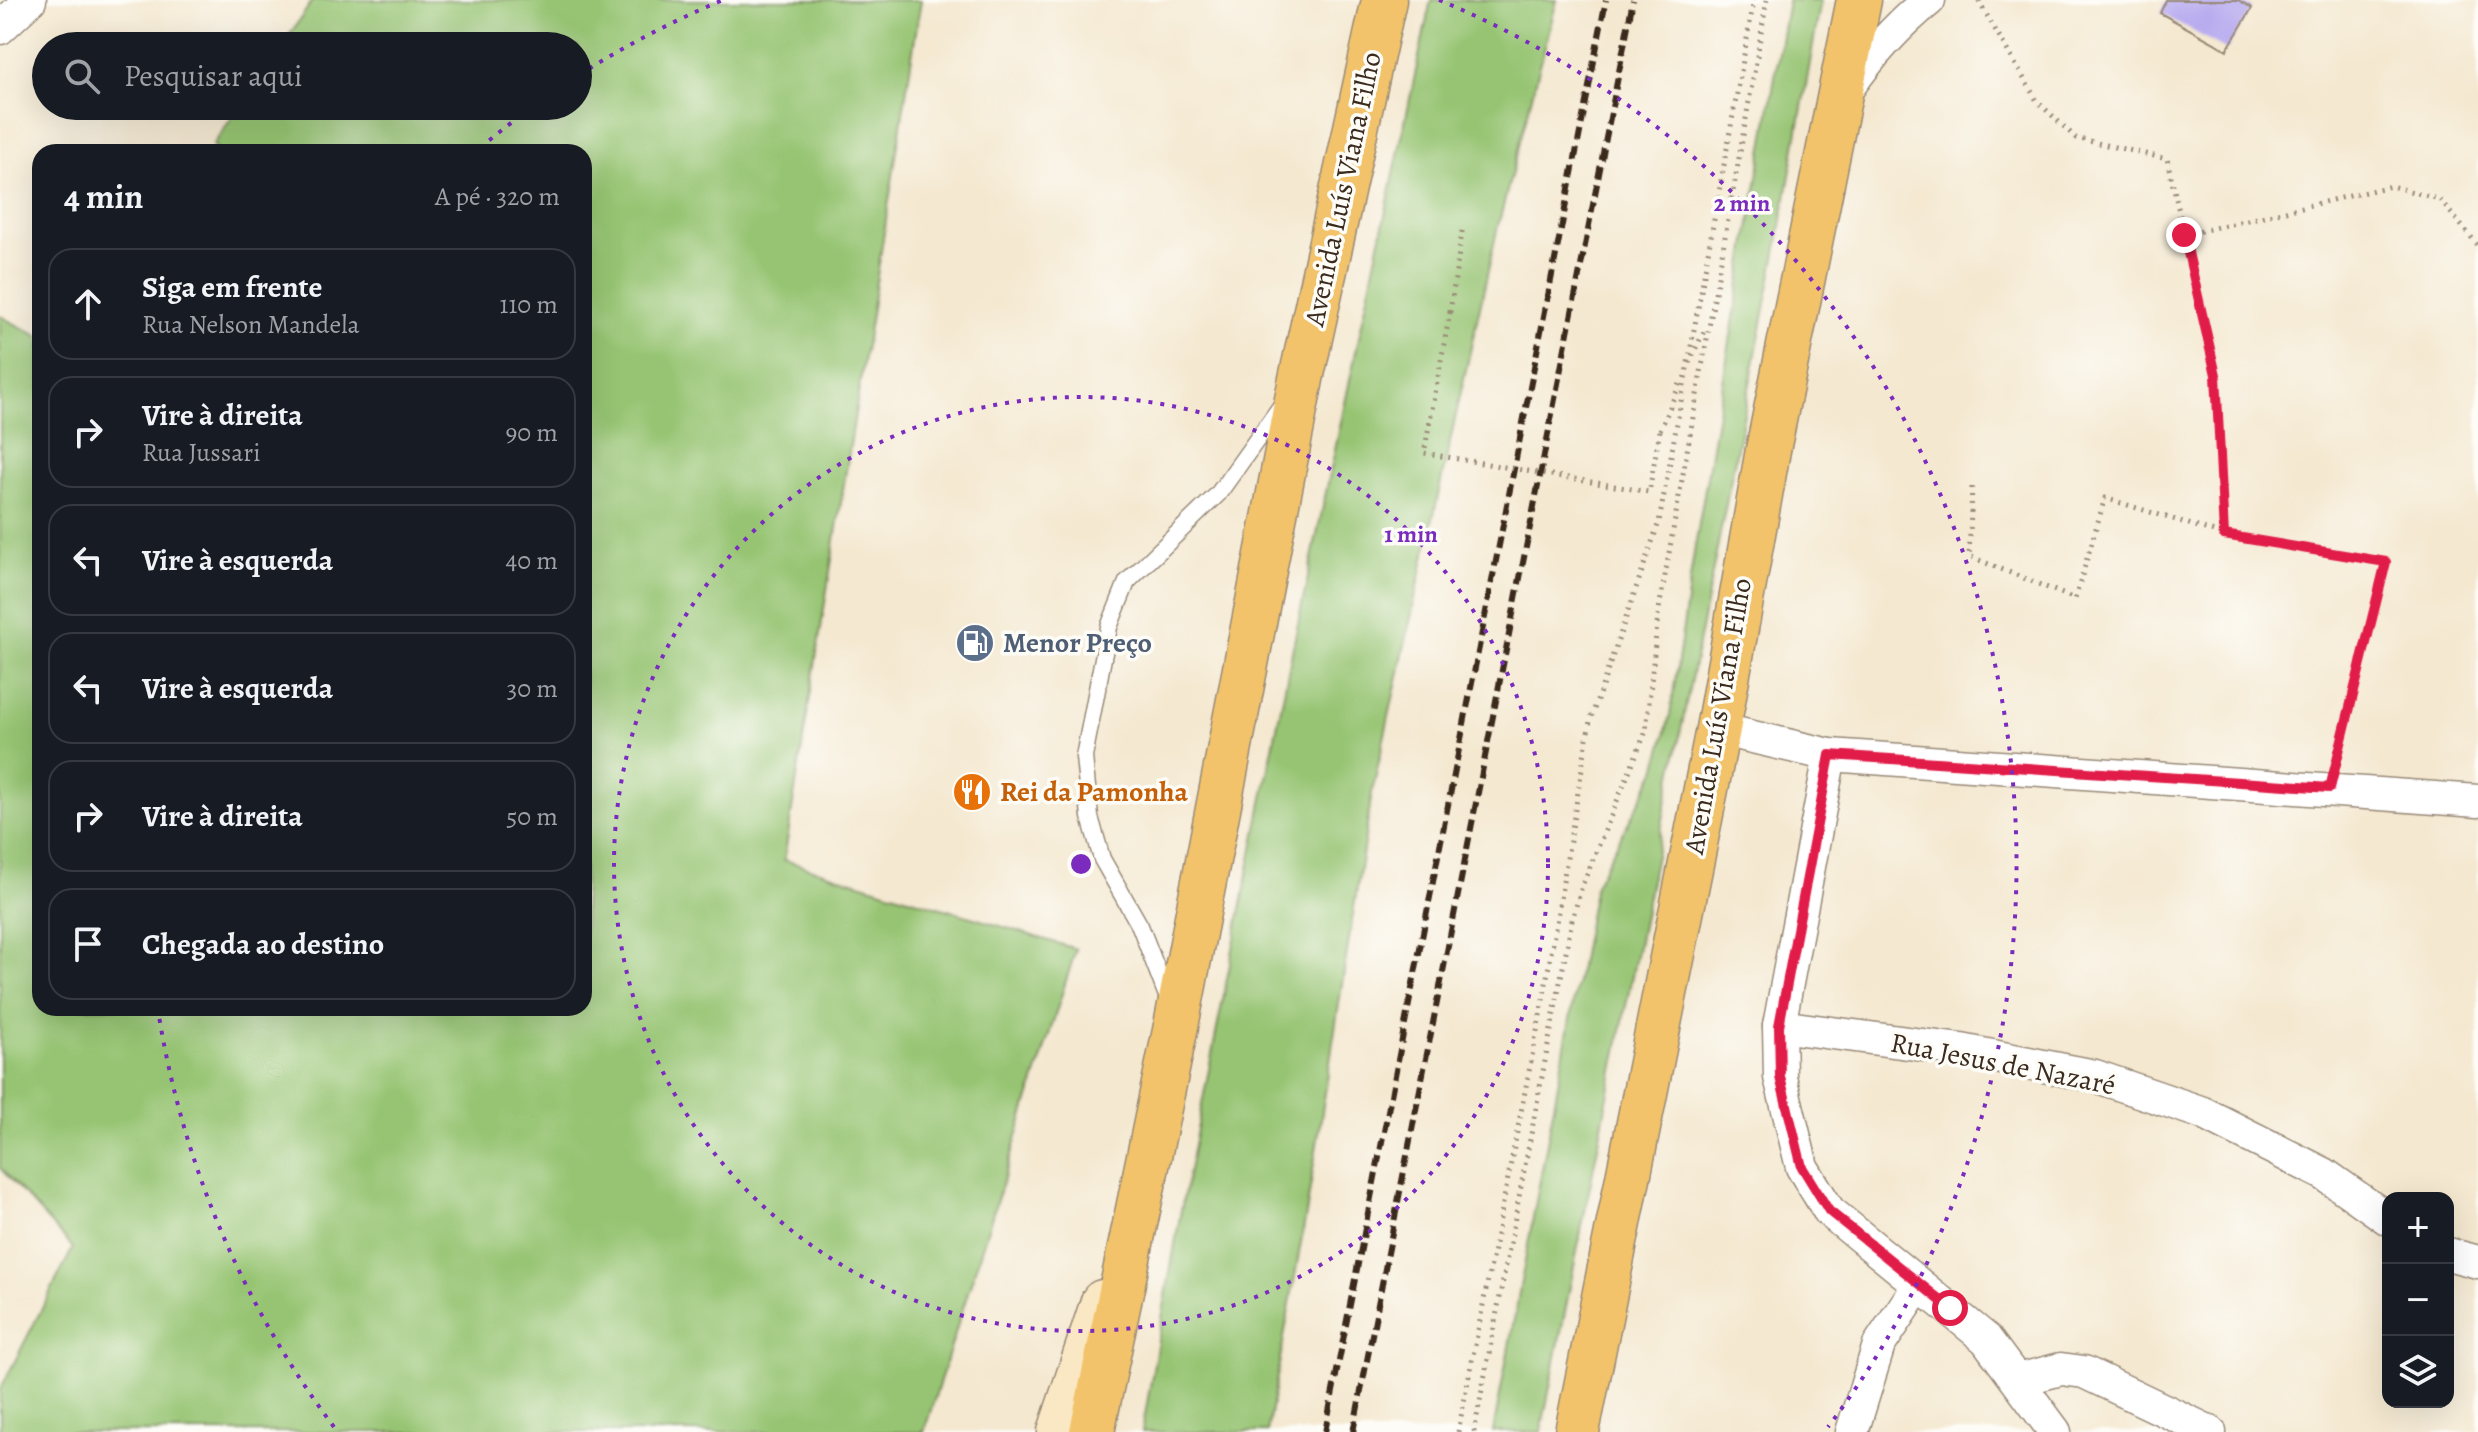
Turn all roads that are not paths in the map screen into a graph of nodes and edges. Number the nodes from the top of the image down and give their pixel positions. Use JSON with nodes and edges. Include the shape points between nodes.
{"nodes":[{"id":1,"x":30,"y":0,"type":"edge"},
{"id":2,"x":1384,"y":0,"type":"edge"},
{"id":3,"x":1859,"y":0,"type":"edge"},
{"id":4,"x":1929,"y":0,"type":"edge"},
{"id":5,"x":0,"y":28,"type":"edge"},
{"id":6,"x":1841,"y":98,"type":"junction"},
{"id":7,"x":1301,"y":379,"type":"junction"},
{"id":8,"x":1718,"y":729,"type":"junction"},
{"id":9,"x":1830,"y":755,"type":"junction"},
{"id":10,"x":2478,"y":801,"type":"edge"},
{"id":11,"x":1177,"y":1021,"type":"junction"},
{"id":12,"x":1779,"y":1026,"type":"junction"},
{"id":13,"x":1144,"y":1178,"type":"junction"},
{"id":14,"x":2382,"y":1215,"type":"edge"},
{"id":15,"x":2454,"y":1256,"type":"edge"},
{"id":16,"x":2478,"y":1262,"type":"edge"},
{"id":17,"x":1919,"y":1285,"type":"junction"},
{"id":18,"x":2018,"y":1380,"type":"junction"},
{"id":19,"x":1060,"y":1432,"type":"edge"},
{"id":20,"x":1092,"y":1432,"type":"edge"},
{"id":21,"x":1577,"y":1432,"type":"edge"},
{"id":22,"x":1852,"y":1432,"type":"edge"},
{"id":23,"x":2055,"y":1432,"type":"edge"},
{"id":24,"x":2210,"y":1432,"type":"edge"}],
"edges":[{"from":1,"to":5,"type":"street"},
{"from":2,"to":7,"type":"highway","name":"Avenida Luís Viana Filho"},
{"from":3,"to":6,"type":"highway","name":"Avenida Luís Viana Filho"},
{"from":4,"to":6,"type":"street","via":[[1896,27]]},
{"from":6,"to":8,"type":"highway","name":"Avenida Luís Viana Filho"},
{"from":7,"to":11,"type":"highway","name":"Avenida Luís Viana Filho"},
{"from":7,"to":11,"type":"lane","via":[[1218,494],[1127,582],[1109,627],[1100,670],[1084,757],[1090,817],[1102,859],[1140,926]]},
{"from":8,"to":9,"type":"street"},
{"from":8,"to":21,"type":"highway","name":"Avenida Luís Viana Filho"},
{"from":9,"to":10,"type":"street"},
{"from":9,"to":12,"type":"street"},
{"from":11,"to":13,"type":"highway","name":"Avenida Luís Viana Filho"},
{"from":12,"to":14,"type":"street","name":"Rua Jesus de Nazaré","via":[[1961,1050],[2095,1076],[2203,1113],[2324,1174]]},
{"from":12,"to":17,"type":"street","via":[[1780,1077],[1802,1167],[1829,1211]]},
{"from":13,"to":19,"type":"main road","name":"Avenida Luís Viana Filho"},
{"from":13,"to":20,"type":"highway","name":"Avenida Luís Viana Filho"},
{"from":15,"to":16,"type":"street"},
{"from":17,"to":18,"type":"street","via":[[1986,1339]]},
{"from":17,"to":22,"type":"street","via":[[1879,1345]]},
{"from":18,"to":23,"type":"street"},
{"from":18,"to":24,"type":"street","via":[[2061,1369],[2084,1372]]}]}
